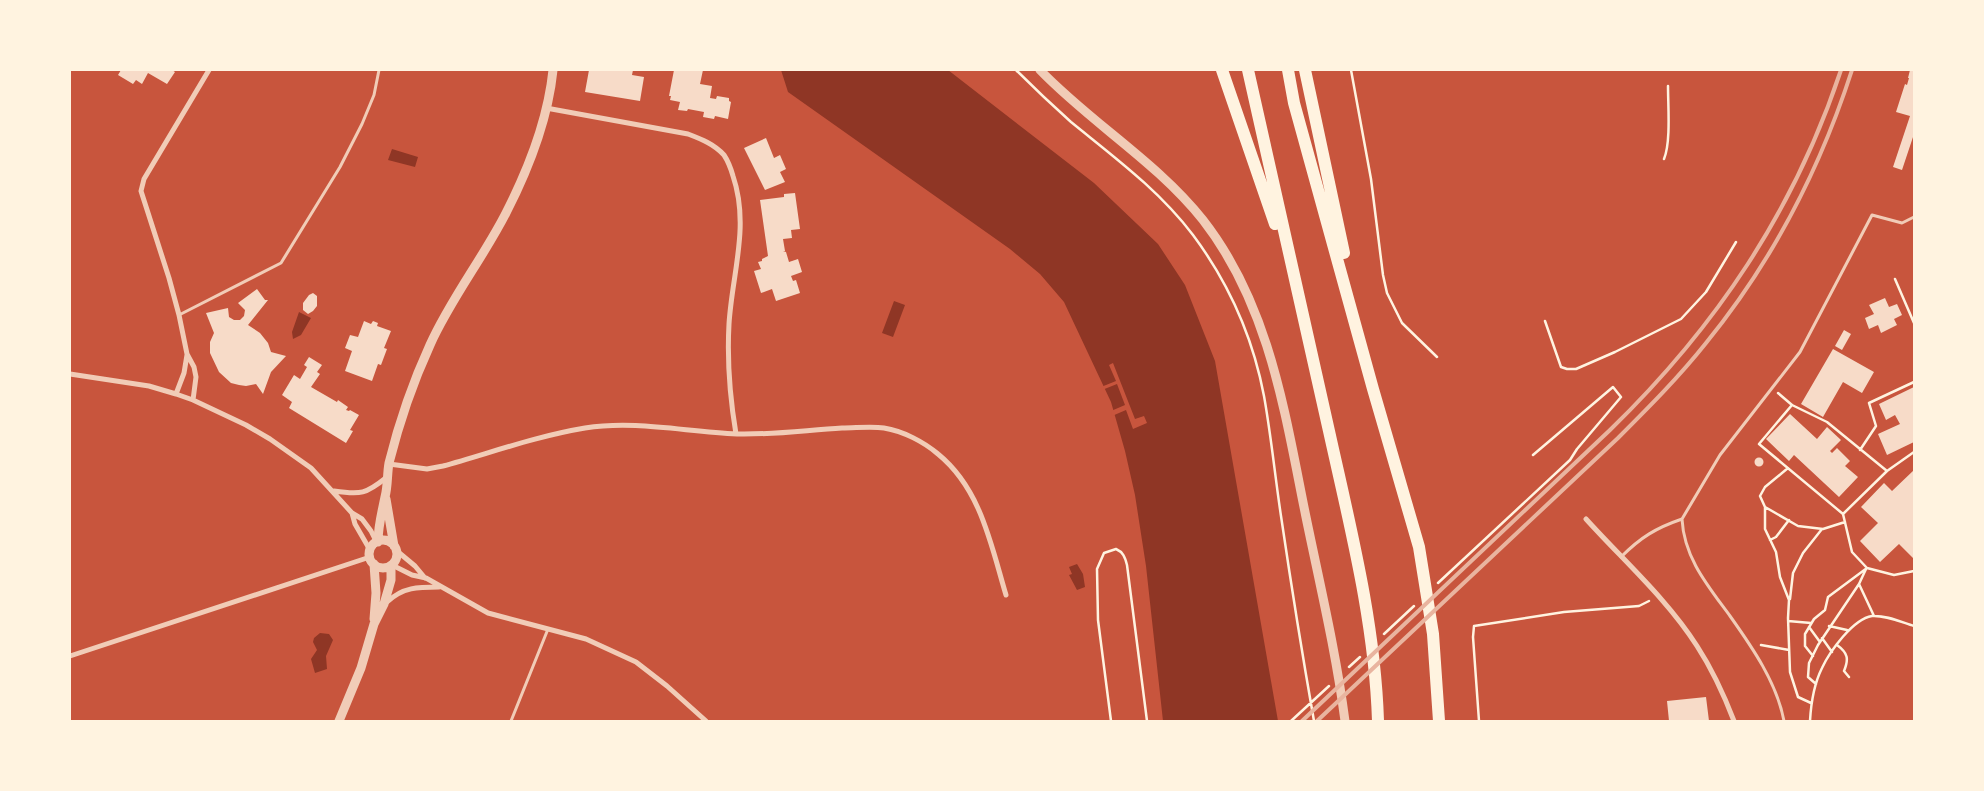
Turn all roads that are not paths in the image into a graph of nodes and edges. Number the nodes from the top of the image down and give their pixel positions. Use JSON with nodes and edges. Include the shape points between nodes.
{"nodes":[{"id":1,"x":209,"y":70,"type":"edge"},
{"id":2,"x":379,"y":70,"type":"edge"},
{"id":3,"x":553,"y":70,"type":"edge"},
{"id":4,"x":1040,"y":70,"type":"edge"},
{"id":5,"x":1222,"y":70,"type":"edge"},
{"id":6,"x":1248,"y":70,"type":"edge"},
{"id":7,"x":1288,"y":70,"type":"edge"},
{"id":8,"x":1305,"y":70,"type":"edge"},
{"id":9,"x":546,"y":108,"type":"junction"},
{"id":10,"x":1914,"y":217,"type":"edge"},
{"id":11,"x":1295,"y":281,"type":"junction"},
{"id":12,"x":179,"y":315,"type":"junction"},
{"id":13,"x":187,"y":354,"type":"junction"},
{"id":14,"x":70,"y":374,"type":"edge"},
{"id":15,"x":1373,"y":389,"type":"junction"},
{"id":16,"x":176,"y":394,"type":"junction"},
{"id":17,"x":193,"y":400,"type":"junction"},
{"id":18,"x":736,"y":434,"type":"junction"},
{"id":19,"x":389,"y":464,"type":"junction"},
{"id":20,"x":387,"y":477,"type":"junction"},
{"id":21,"x":334,"y":491,"type":"junction"},
{"id":22,"x":386,"y":496,"type":"junction"},
{"id":23,"x":352,"y":512,"type":"junction"},
{"id":24,"x":1682,"y":518,"type":"junction"},
{"id":25,"x":1586,"y":519,"type":"dead end"},
{"id":26,"x":377,"y":542,"type":"junction"},
{"id":27,"x":395,"y":548,"type":"junction"},
{"id":28,"x":371,"y":557,"type":"junction"},
{"id":29,"x":1621,"y":557,"type":"junction"},
{"id":30,"x":391,"y":565,"type":"junction"},
{"id":31,"x":426,"y":578,"type":"junction"},
{"id":32,"x":440,"y":587,"type":"junction"},
{"id":33,"x":1006,"y":595,"type":"dead end"},
{"id":34,"x":384,"y":604,"type":"junction"},
{"id":35,"x":374,"y":624,"type":"junction"},
{"id":36,"x":548,"y":629,"type":"junction"},
{"id":37,"x":70,"y":656,"type":"edge"},
{"id":38,"x":339,"y":721,"type":"edge"},
{"id":39,"x":511,"y":721,"type":"edge"},
{"id":40,"x":706,"y":721,"type":"edge"},
{"id":41,"x":1345,"y":721,"type":"edge"},
{"id":42,"x":1378,"y":721,"type":"edge"},
{"id":43,"x":1439,"y":721,"type":"edge"},
{"id":44,"x":1734,"y":721,"type":"edge"},
{"id":45,"x":1784,"y":721,"type":"edge"}],
"edges":[{"from":1,"to":12,"type":"street","via":[[144,179],[141,191]]},
{"from":2,"to":12,"type":"lane","via":[[374,95],[362,124],[340,167],[281,263]]},
{"from":3,"to":9,"type":"street"},
{"from":4,"to":41,"type":"street","via":[[1186,200],[1221,246],[1244,286],[1266,341],[1278,383],[1338,668]]},
{"from":5,"to":11,"type":"highway"},
{"from":6,"to":11,"type":"highway"},
{"from":7,"to":15,"type":"highway","via":[[1294,103]]},
{"from":8,"to":15,"type":"highway"},
{"from":9,"to":18,"type":"street","via":[[688,134],[708,142],[724,155],[736,186],[741,212],[741,238],[728,336]]},
{"from":9,"to":19,"type":"street","via":[[509,206],[430,344],[400,424]]},
{"from":10,"to":24,"type":"lane","via":[[1902,223],[1872,216],[1800,352],[1720,455]]},
{"from":11,"to":42,"type":"highway","via":[[1366,610],[1377,685]]},
{"from":12,"to":13,"type":"street"},
{"from":13,"to":16,"type":"street"},
{"from":13,"to":17,"type":"street","via":[[196,377]]},
{"from":14,"to":16,"type":"street","via":[[149,386]]},
{"from":15,"to":43,"type":"highway","via":[[1419,547],[1433,634]]},
{"from":16,"to":17,"type":"street"},
{"from":17,"to":21,"type":"street","via":[[270,439],[311,468]]},
{"from":18,"to":19,"type":"street","via":[[642,425],[586,428],[427,469]]},
{"from":18,"to":33,"type":"street","via":[[885,428],[915,438],[953,467],[973,497]]},
{"from":19,"to":20,"type":"street"},
{"from":20,"to":21,"type":"street","via":[[362,494]]},
{"from":20,"to":22,"type":"street"},
{"from":21,"to":23,"type":"street"},
{"from":22,"to":26,"type":"street"},
{"from":22,"to":27,"type":"street"},
{"from":23,"to":26,"type":"street","via":[[362,519]]},
{"from":23,"to":28,"type":"street"},
{"from":24,"to":29,"type":"lane","via":[[1637,540]]},
{"from":24,"to":45,"type":"lane","via":[[1692,560],[1748,642],[1774,691]]},
{"from":25,"to":29,"type":"street"},
{"from":26,"to":27,"type":"street","via":[[387,541]]},
{"from":26,"to":28,"type":"street"},
{"from":27,"to":30,"type":"street","via":[[396,558]]},
{"from":27,"to":31,"type":"street"},
{"from":28,"to":30,"type":"street","via":[[382,568]]},
{"from":28,"to":35,"type":"street","via":[[376,593]]},
{"from":28,"to":37,"type":"street"},
{"from":29,"to":44,"type":"street","via":[[1697,646]]},
{"from":30,"to":31,"type":"street"},
{"from":30,"to":34,"type":"street","via":[[391,580]]},
{"from":31,"to":32,"type":"street"},
{"from":32,"to":34,"type":"street","via":[[404,590]]},
{"from":32,"to":36,"type":"street","via":[[488,612]]},
{"from":34,"to":35,"type":"street"},
{"from":35,"to":38,"type":"street","via":[[361,668]]},
{"from":36,"to":39,"type":"lane"},
{"from":36,"to":40,"type":"street","via":[[586,638],[636,662]]}]}
